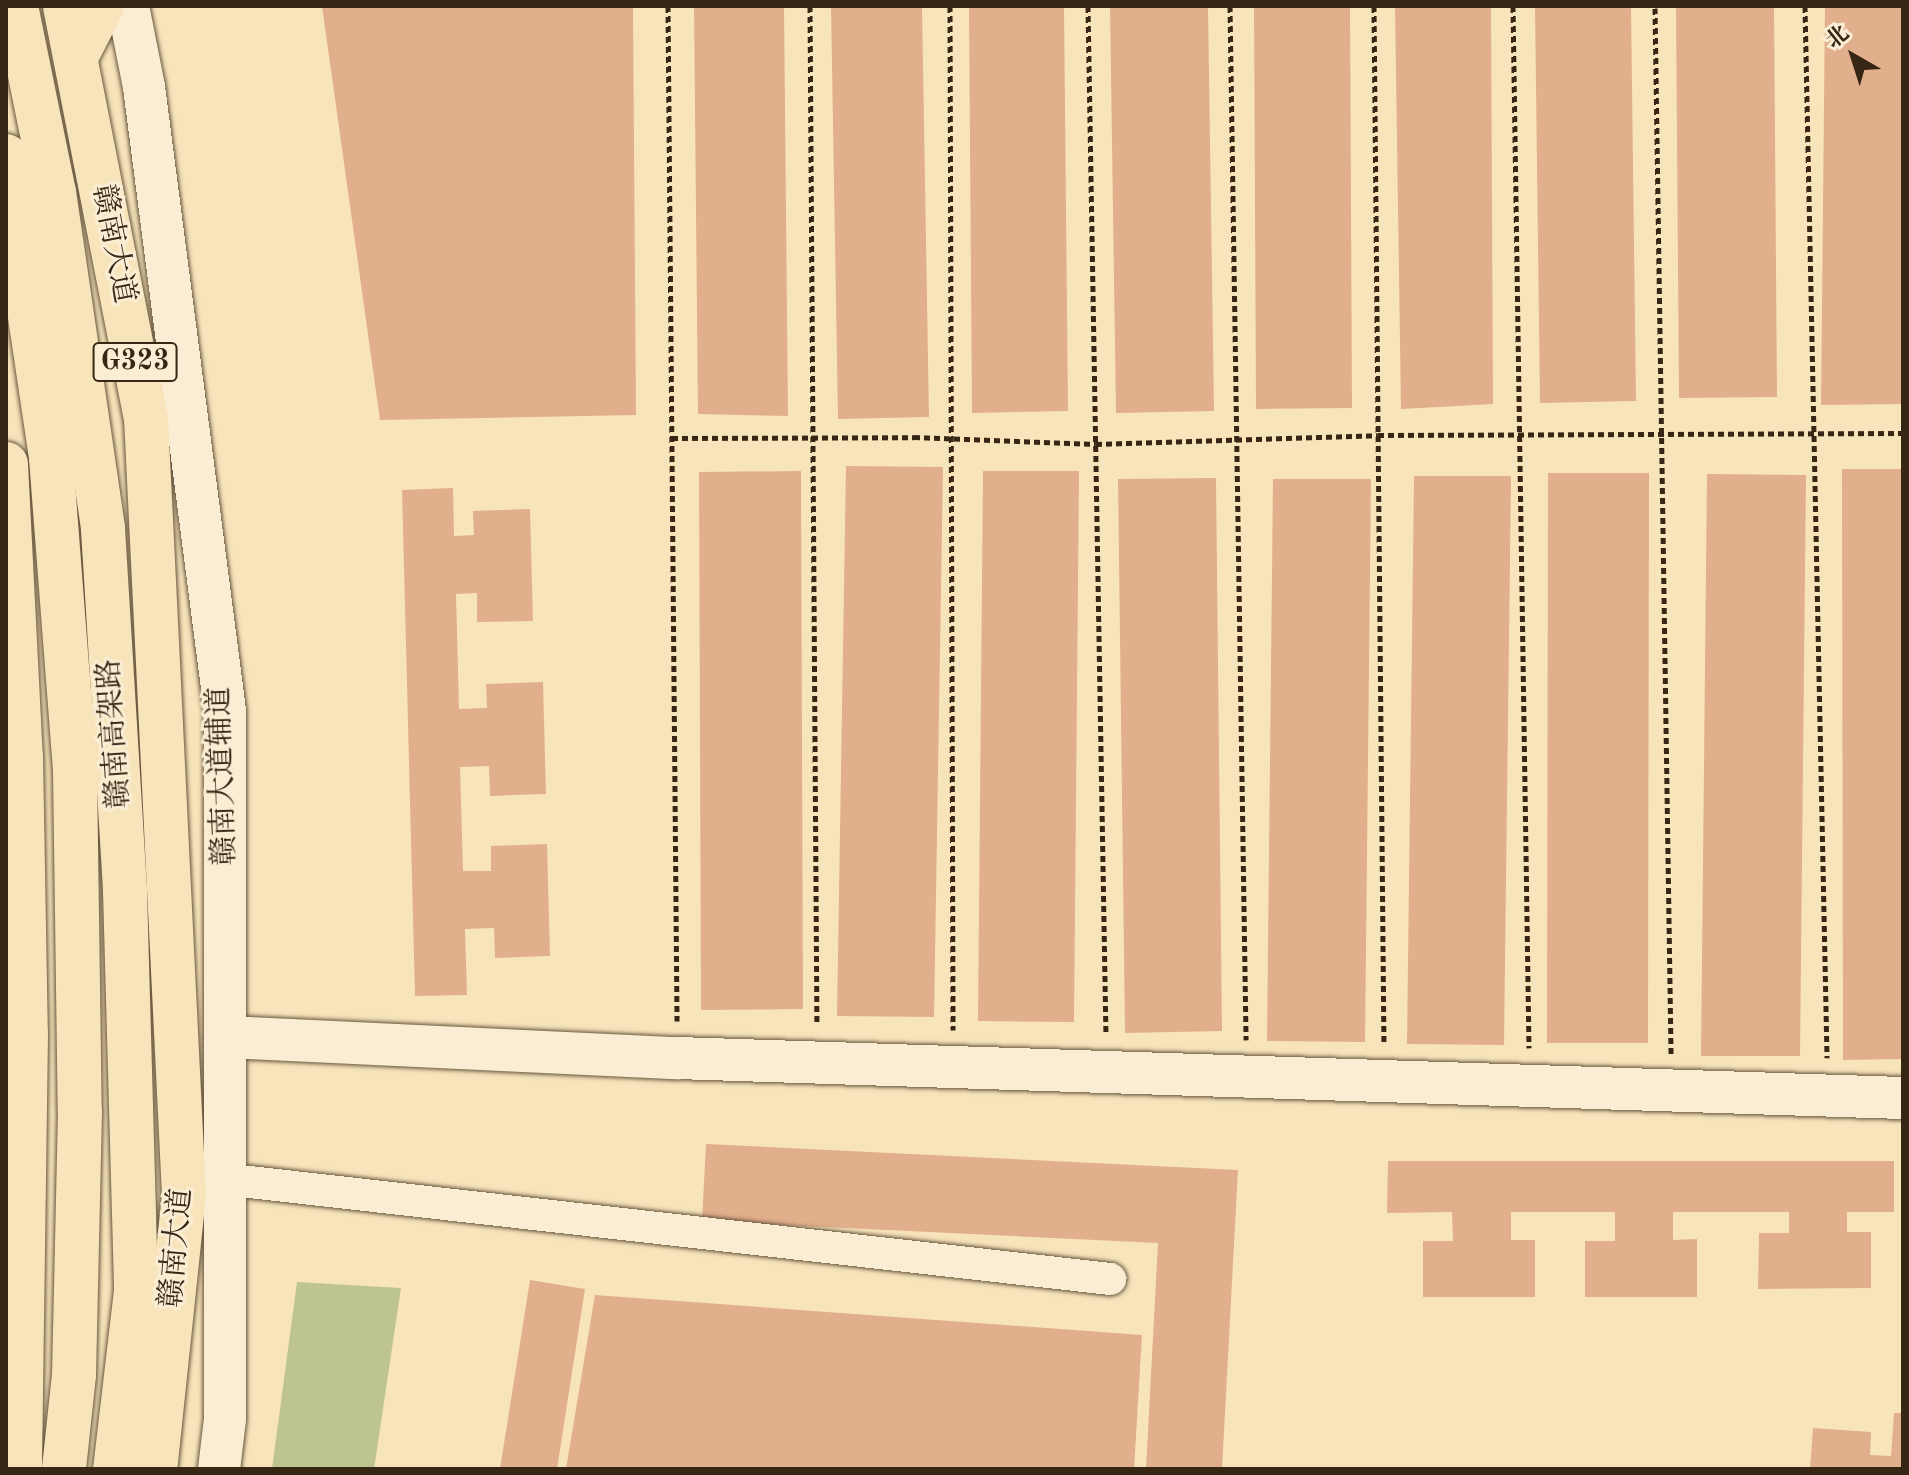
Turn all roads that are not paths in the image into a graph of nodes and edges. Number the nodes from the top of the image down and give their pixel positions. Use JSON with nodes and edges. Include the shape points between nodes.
{"nodes":[{"id":1,"x":16,"y":6,"type":"edge"},
{"id":2,"x":65,"y":6,"type":"edge"},
{"id":3,"x":102,"y":6,"type":"edge"},
{"id":4,"x":128,"y":6,"type":"edge"},
{"id":5,"x":77,"y":55,"type":"junction"},
{"id":6,"x":6,"y":156,"type":"edge"},
{"id":7,"x":6,"y":464,"type":"edge"},
{"id":8,"x":227,"y":1037,"type":"junction"},
{"id":9,"x":1903,"y":1098,"type":"edge"},
{"id":10,"x":223,"y":1179,"type":"junction"},
{"id":11,"x":1110,"y":1279,"type":"dead end"},
{"id":12,"x":20,"y":1469,"type":"edge"},
{"id":13,"x":64,"y":1469,"type":"edge"},
{"id":14,"x":115,"y":1469,"type":"edge"},
{"id":15,"x":155,"y":1469,"type":"edge"},
{"id":16,"x":219,"y":1469,"type":"edge"}],
"edges":[{"from":1,"to":14,"type":"main road","name":"赣南高架路","via":[[54,192],[103,529],[125,891],[136,1291]]},
{"from":2,"to":5,"type":"main road","name":"赣南大道","number":"G323"},
{"from":3,"to":5,"type":"main road"},
{"from":4,"to":8,"type":"street","name":"赣南大道辅道","via":[[144,87],[225,711]]},
{"from":5,"to":15,"type":"main road","name":"赣南大道","number":"G323","via":[[146,418],[184,1195]]},
{"from":6,"to":13,"type":"main road","name":"赣南高架路","via":[[51,458],[75,771],[80,1127],[74,1375]]},
{"from":7,"to":12,"type":"main road","via":[[21,756],[26,1034]]},
{"from":8,"to":9,"type":"street","via":[[677,1058]]},
{"from":8,"to":10,"type":"street","name":"赣南大道辅道"},
{"from":10,"to":11,"type":"street"},
{"from":10,"to":16,"type":"street","name":"赣南大道辅道","via":[[225,1419]]}]}
